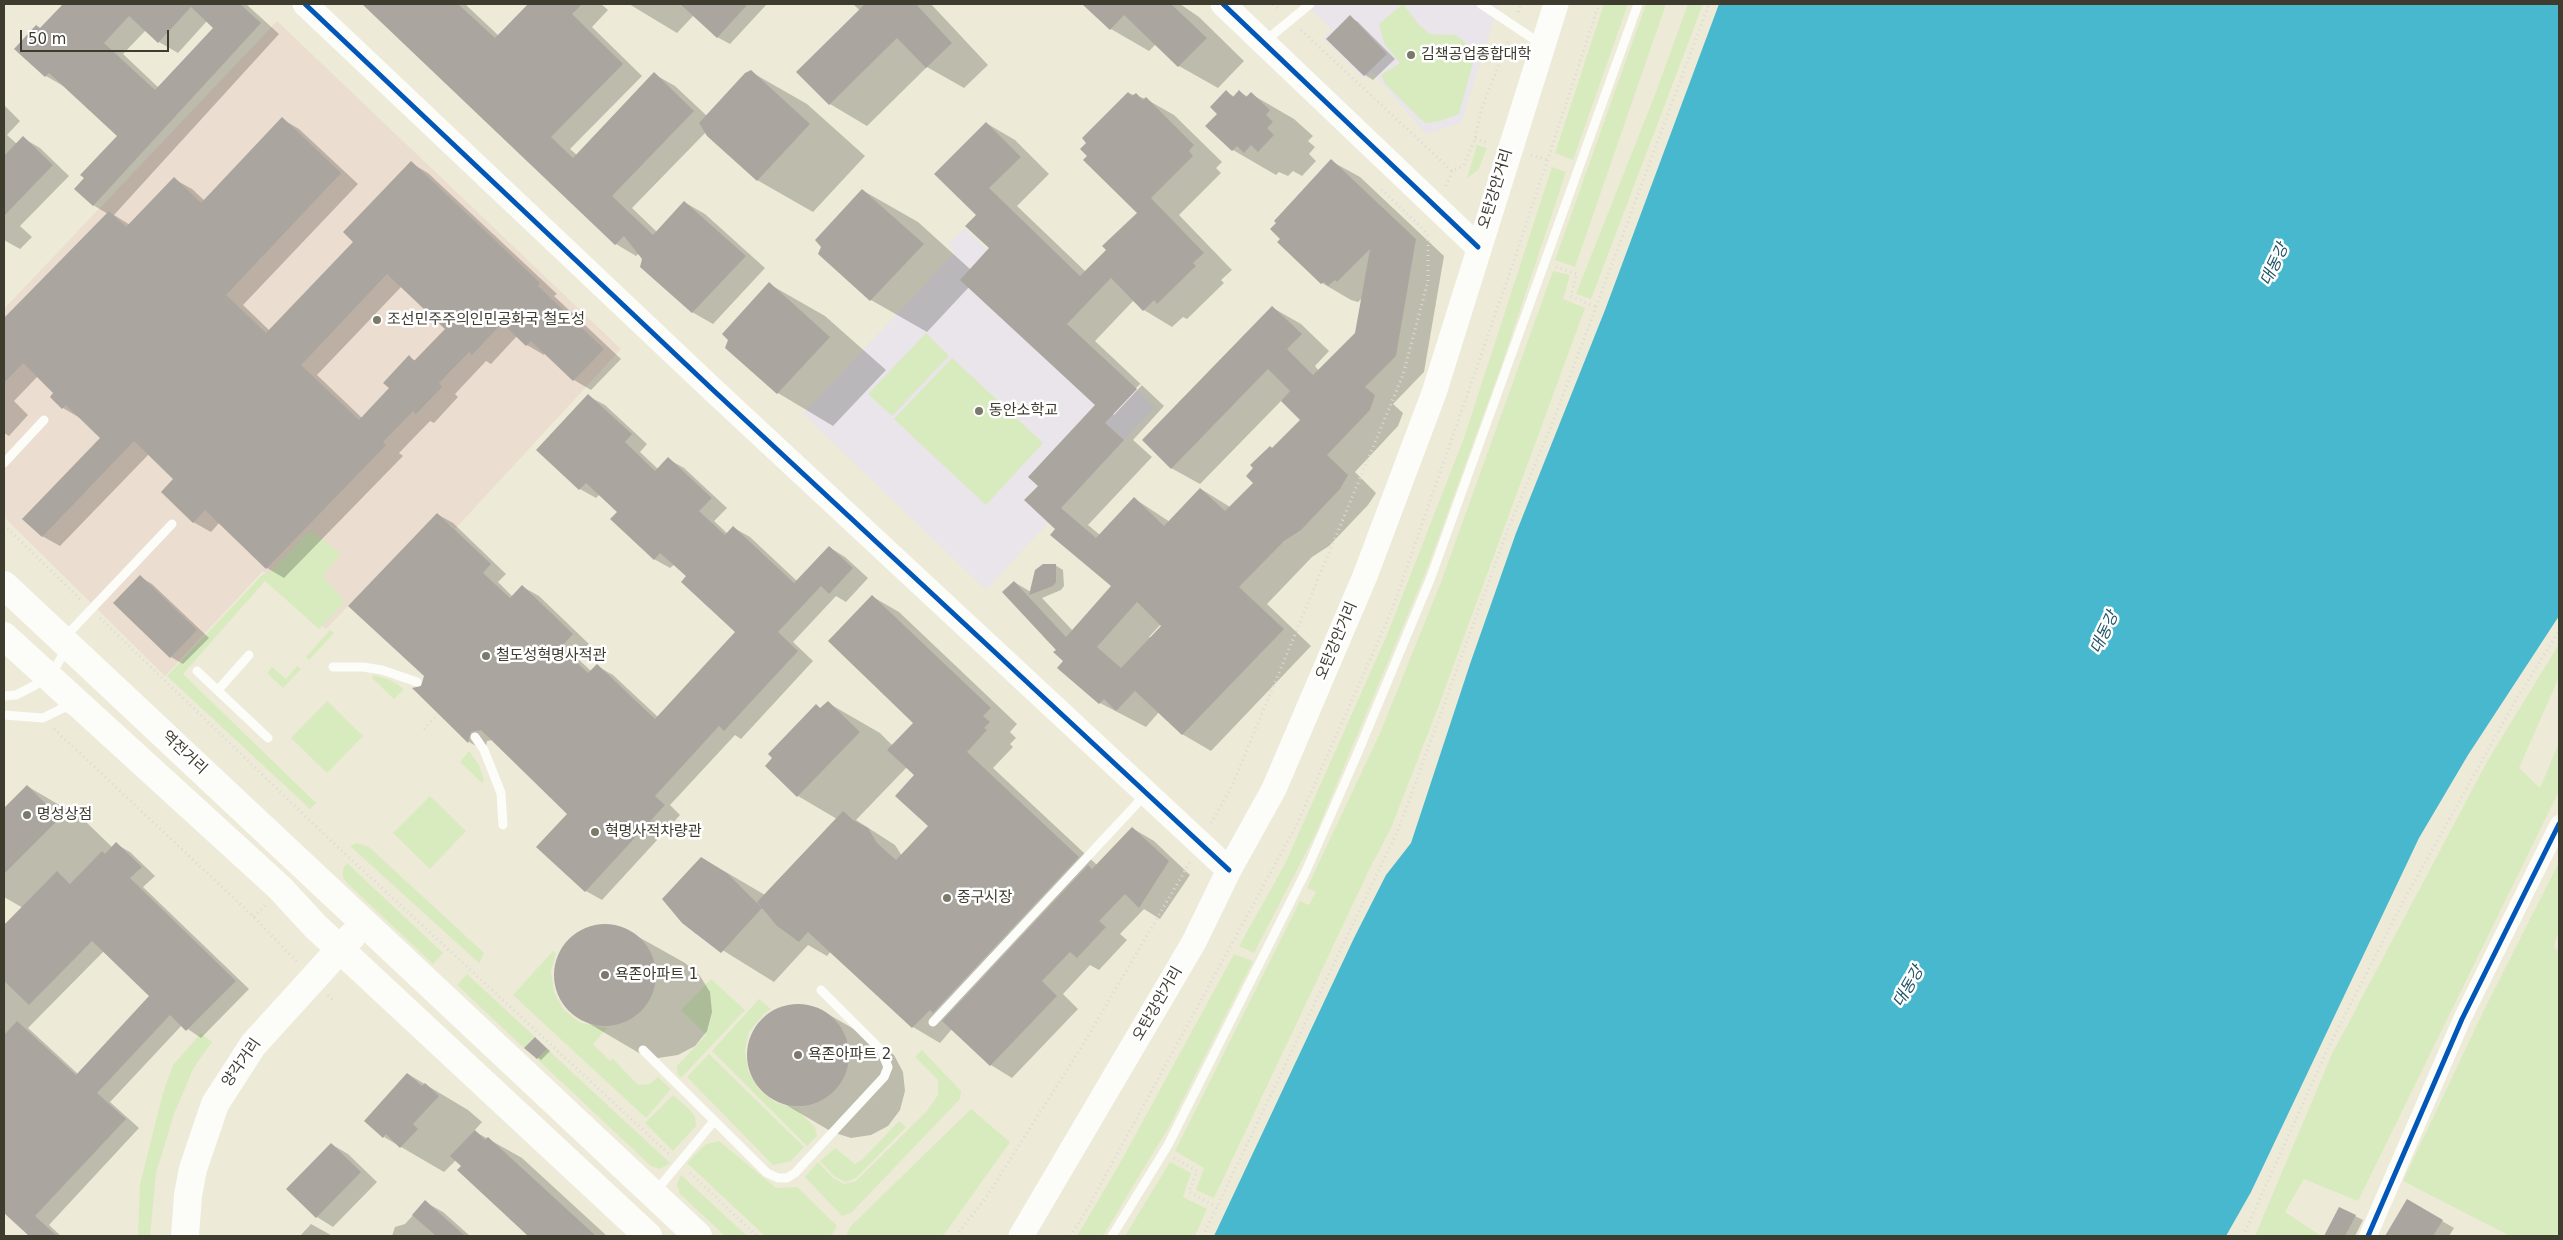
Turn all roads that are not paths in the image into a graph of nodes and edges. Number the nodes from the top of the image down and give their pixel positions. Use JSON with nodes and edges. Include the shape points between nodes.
{"nodes":[{"id":1,"x":305,"y":4,"type":"edge"},
{"id":2,"x":1223,"y":4,"type":"edge"},
{"id":3,"x":1310,"y":4,"type":"edge"},
{"id":4,"x":1481,"y":4,"type":"edge"},
{"id":5,"x":1556,"y":4,"type":"edge"},
{"id":6,"x":1638,"y":4,"type":"edge"},
{"id":7,"x":1263,"y":43,"type":"junction"},
{"id":8,"x":1541,"y":44,"type":"junction"},
{"id":9,"x":1478,"y":247,"type":"junction"},
{"id":10,"x":44,"y":420,"type":"dead end"},
{"id":11,"x":4,"y":463,"type":"edge"},
{"id":12,"x":172,"y":524,"type":"dead end"},
{"id":13,"x":4,"y":585,"type":"edge"},
{"id":14,"x":4,"y":636,"type":"edge"},
{"id":15,"x":66,"y":643,"type":"junction"},
{"id":16,"x":250,"y":655,"type":"dead end"},
{"id":17,"x":333,"y":667,"type":"dead end"},
{"id":18,"x":197,"y":671,"type":"dead end"},
{"id":19,"x":50,"y":678,"type":"junction"},
{"id":20,"x":417,"y":682,"type":"dead end"},
{"id":21,"x":218,"y":690,"type":"junction"},
{"id":22,"x":4,"y":696,"type":"edge"},
{"id":23,"x":4,"y":714,"type":"edge"},
{"id":24,"x":94,"y":720,"type":"junction"},
{"id":25,"x":475,"y":736,"type":"dead end"},
{"id":26,"x":268,"y":738,"type":"dead end"},
{"id":27,"x":1147,"y":794,"type":"junction"},
{"id":28,"x":2559,"y":824,"type":"edge"},
{"id":29,"x":503,"y":826,"type":"dead end"},
{"id":30,"x":1229,"y":870,"type":"junction"},
{"id":31,"x":362,"y":923,"type":"junction"},
{"id":32,"x":340,"y":950,"type":"junction"},
{"id":33,"x":821,"y":990,"type":"dead end"},
{"id":34,"x":932,"y":1022,"type":"dead end"},
{"id":35,"x":644,"y":1050,"type":"dead end"},
{"id":36,"x":714,"y":1121,"type":"junction"},
{"id":37,"x":652,"y":1196,"type":"junction"},
{"id":38,"x":185,"y":1236,"type":"edge"},
{"id":39,"x":648,"y":1236,"type":"edge"},
{"id":40,"x":698,"y":1236,"type":"edge"},
{"id":41,"x":1021,"y":1236,"type":"edge"},
{"id":42,"x":1112,"y":1236,"type":"edge"},
{"id":43,"x":2368,"y":1236,"type":"edge"}],
"edges":[{"from":1,"to":27,"type":"street"},
{"from":2,"to":7,"type":"street"},
{"from":3,"to":7,"type":"lane"},
{"from":4,"to":8,"type":"lane"},
{"from":5,"to":8,"type":"street","name":"오탄강안거리"},
{"from":6,"to":42,"type":"lane","via":[[1432,577],[1356,757],[1306,871],[1164,1152]]},
{"from":7,"to":9,"type":"street"},
{"from":8,"to":9,"type":"street","name":"오탄강안거리"},
{"from":9,"to":30,"type":"street","name":"오탄강안거리","via":[[1434,393],[1365,576],[1274,789]]},
{"from":10,"to":11,"type":"lane"},
{"from":12,"to":15,"type":"lane","via":[[92,610]]},
{"from":13,"to":15,"type":"main road","name":"역전거리"},
{"from":14,"to":19,"type":"main road"},
{"from":15,"to":19,"type":"lane"},
{"from":15,"to":31,"type":"main road","name":"역전거리"},
{"from":16,"to":21,"type":"lane"},
{"from":17,"to":20,"type":"lane","via":[[372,668]]},
{"from":18,"to":21,"type":"lane"},
{"from":19,"to":22,"type":"lane","via":[[16,695]]},
{"from":19,"to":24,"type":"main road"},
{"from":21,"to":26,"type":"lane"},
{"from":23,"to":24,"type":"lane","via":[[43,718],[65,707]]},
{"from":24,"to":32,"type":"main road","via":[[280,888]]},
{"from":25,"to":29,"type":"lane","via":[[501,793]]},
{"from":27,"to":30,"type":"street"},
{"from":27,"to":34,"type":"lane"},
{"from":28,"to":43,"type":"street","via":[[2462,1019]]},
{"from":30,"to":41,"type":"street","name":"오탄강안거리","via":[[1194,942]]},
{"from":31,"to":32,"type":"main road","name":"양각거리"},
{"from":31,"to":37,"type":"main road","name":"역전거리"},
{"from":32,"to":38,"type":"main road","name":"양각거리","via":[[253,1045],[215,1104],[191,1178]]},
{"from":32,"to":39,"type":"main road"},
{"from":33,"to":36,"type":"lane","via":[[882,1050],[888,1067],[884,1078],[795,1174],[787,1178],[767,1173]]},
{"from":35,"to":36,"type":"lane"},
{"from":36,"to":37,"type":"lane"},
{"from":37,"to":40,"type":"main road","name":"역전거리"}]}
